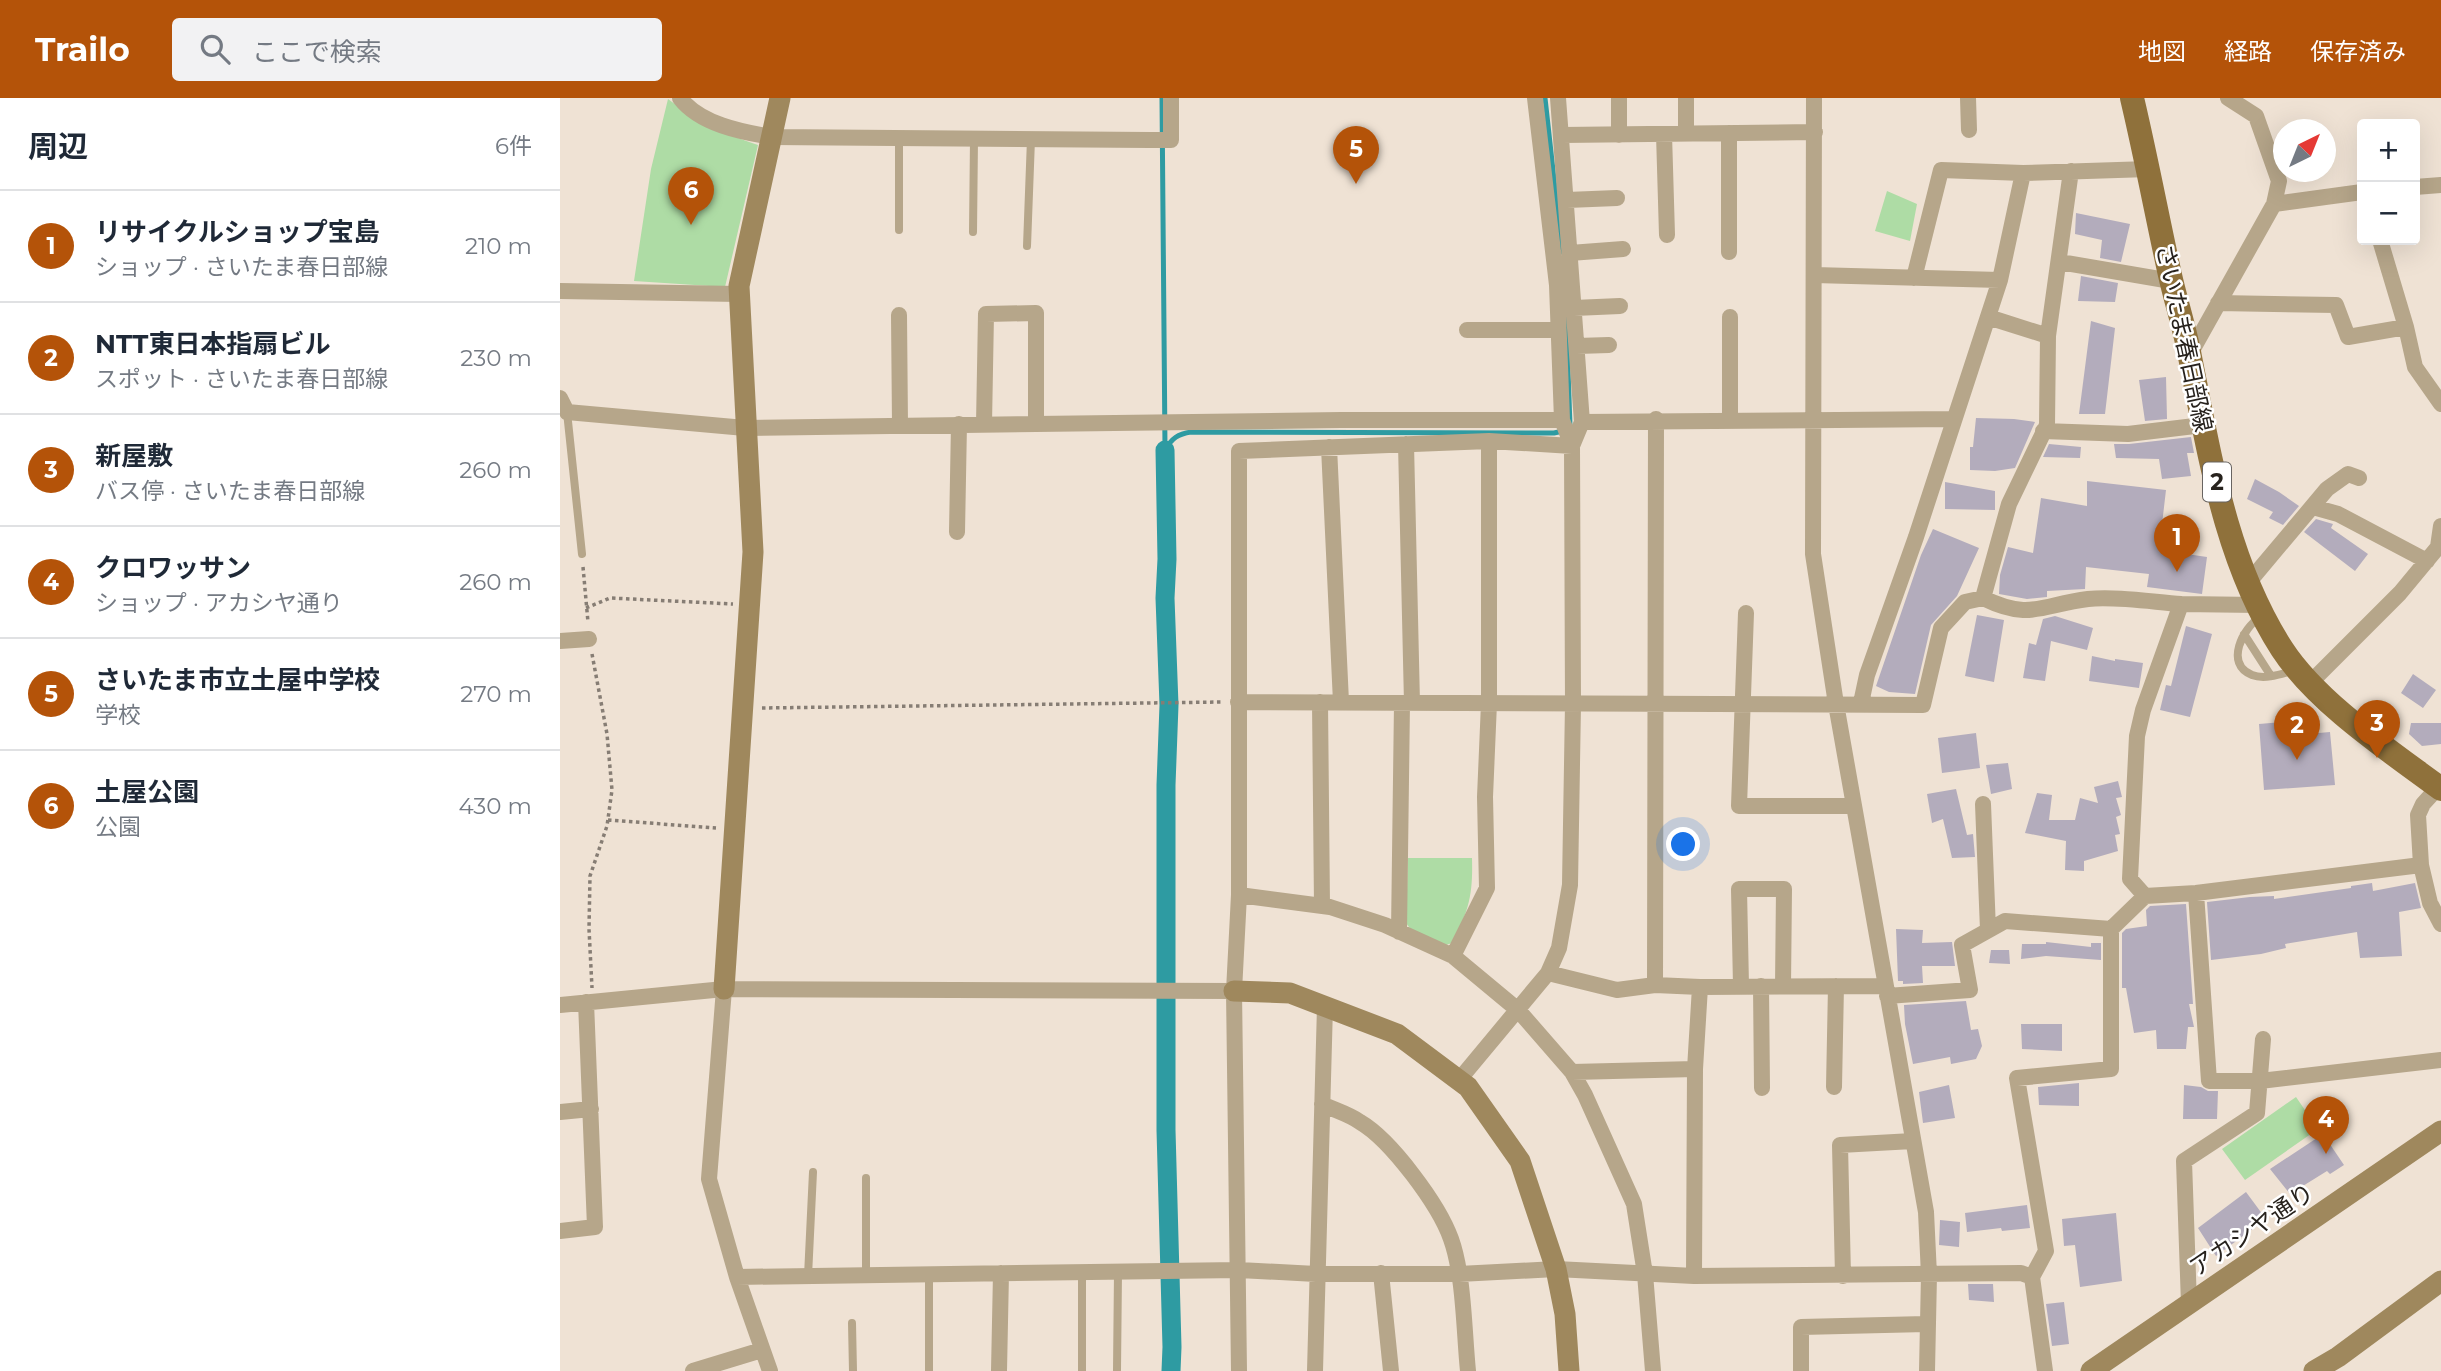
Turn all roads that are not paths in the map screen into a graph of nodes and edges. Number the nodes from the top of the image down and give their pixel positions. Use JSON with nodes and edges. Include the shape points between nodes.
{"nodes":[{"id":1,"x":680,"y":98,"type":"edge"},
{"id":2,"x":780,"y":98,"type":"edge"},
{"id":3,"x":1171,"y":98,"type":"edge"},
{"id":4,"x":1535,"y":98,"type":"edge"},
{"id":5,"x":1558,"y":98,"type":"edge"},
{"id":6,"x":1619,"y":98,"type":"edge"},
{"id":7,"x":1686,"y":98,"type":"edge"},
{"id":8,"x":1814,"y":98,"type":"edge"},
{"id":9,"x":1968,"y":98,"type":"edge"},
{"id":10,"x":2132,"y":98,"type":"edge"},
{"id":11,"x":2228,"y":98,"type":"edge"},
{"id":12,"x":1969,"y":130,"type":"dead end"},
{"id":13,"x":1815,"y":132,"type":"junction"},
{"id":14,"x":1664,"y":134,"type":"junction"},
{"id":15,"x":1686,"y":134,"type":"junction"},
{"id":16,"x":1729,"y":134,"type":"junction"},
{"id":17,"x":1562,"y":135,"type":"junction"},
{"id":18,"x":1619,"y":135,"type":"junction"},
{"id":19,"x":772,"y":137,"type":"junction"},
{"id":20,"x":899,"y":138,"type":"junction"},
{"id":21,"x":974,"y":139,"type":"junction"},
{"id":22,"x":1031,"y":139,"type":"junction"},
{"id":23,"x":2148,"y":169,"type":"junction"},
{"id":24,"x":2071,"y":172,"type":"junction"},
{"id":25,"x":2023,"y":173,"type":"junction"},
{"id":26,"x":2441,"y":185,"type":"edge"},
{"id":27,"x":2420,"y":187,"type":"edge"},
{"id":28,"x":2357,"y":193,"type":"edge"},
{"id":29,"x":1618,"y":198,"type":"dead end"},
{"id":30,"x":1567,"y":200,"type":"junction"},
{"id":31,"x":2273,"y":204,"type":"junction"},
{"id":32,"x":900,"y":230,"type":"dead end"},
{"id":33,"x":973,"y":232,"type":"dead end"},
{"id":34,"x":1667,"y":235,"type":"dead end"},
{"id":35,"x":2381,"y":245,"type":"edge"},
{"id":36,"x":1027,"y":246,"type":"dead end"},
{"id":37,"x":1623,"y":249,"type":"dead end"},
{"id":38,"x":1729,"y":252,"type":"dead end"},
{"id":39,"x":1570,"y":253,"type":"junction"},
{"id":40,"x":2060,"y":262,"type":"junction"},
{"id":41,"x":1814,"y":275,"type":"junction"},
{"id":42,"x":1914,"y":278,"type":"junction"},
{"id":43,"x":2000,"y":280,"type":"junction"},
{"id":44,"x":2171,"y":281,"type":"junction"},
{"id":45,"x":560,"y":291,"type":"edge"},
{"id":46,"x":739,"y":294,"type":"junction"},
{"id":47,"x":2218,"y":303,"type":"junction"},
{"id":48,"x":1620,"y":306,"type":"dead end"},
{"id":49,"x":1574,"y":308,"type":"junction"},
{"id":50,"x":899,"y":315,"type":"dead end"},
{"id":51,"x":1730,"y":317,"type":"dead end"},
{"id":52,"x":1988,"y":317,"type":"junction"},
{"id":53,"x":2406,"y":327,"type":"junction"},
{"id":54,"x":1466,"y":330,"type":"dead end"},
{"id":55,"x":1558,"y":330,"type":"junction"},
{"id":56,"x":2048,"y":336,"type":"junction"},
{"id":57,"x":1609,"y":345,"type":"dead end"},
{"id":58,"x":1577,"y":346,"type":"junction"},
{"id":59,"x":2190,"y":354,"type":"junction"},
{"id":60,"x":2441,"y":404,"type":"edge"},
{"id":61,"x":563,"y":405,"type":"edge"},
{"id":62,"x":1656,"y":419,"type":"junction"},
{"id":63,"x":1954,"y":419,"type":"junction"},
{"id":64,"x":1562,"y":420,"type":"junction"},
{"id":65,"x":1730,"y":420,"type":"junction"},
{"id":66,"x":1813,"y":420,"type":"junction"},
{"id":67,"x":1582,"y":422,"type":"junction"},
{"id":68,"x":984,"y":424,"type":"junction"},
{"id":69,"x":1036,"y":424,"type":"junction"},
{"id":70,"x":900,"y":425,"type":"junction"},
{"id":71,"x":959,"y":425,"type":"junction"},
{"id":72,"x":2203,"y":425,"type":"junction"},
{"id":73,"x":745,"y":428,"type":"junction"},
{"id":74,"x":2043,"y":432,"type":"junction"},
{"id":75,"x":1489,"y":441,"type":"junction"},
{"id":76,"x":1406,"y":444,"type":"junction"},
{"id":77,"x":1572,"y":446,"type":"junction"},
{"id":78,"x":1329,"y":447,"type":"junction"},
{"id":79,"x":2359,"y":478,"type":"dead end"},
{"id":80,"x":2313,"y":507,"type":"junction"},
{"id":81,"x":2441,"y":526,"type":"edge"},
{"id":82,"x":957,"y":532,"type":"dead end"},
{"id":83,"x":582,"y":554,"type":"road end"},
{"id":84,"x":2427,"y":561,"type":"junction"},
{"id":85,"x":1983,"y":597,"type":"junction"},
{"id":86,"x":2256,"y":601,"type":"junction"},
{"id":87,"x":2181,"y":604,"type":"junction"},
{"id":88,"x":1746,"y":612,"type":"dead end"},
{"id":89,"x":2244,"y":634,"type":"junction"},
{"id":90,"x":589,"y":639,"type":"road end"},
{"id":91,"x":560,"y":641,"type":"edge"},
{"id":92,"x":2271,"y":676,"type":"junction"},
{"id":93,"x":2304,"y":676,"type":"junction"},
{"id":94,"x":1238,"y":702,"type":"junction"},
{"id":95,"x":1321,"y":702,"type":"junction"},
{"id":96,"x":1341,"y":702,"type":"junction"},
{"id":97,"x":1407,"y":703,"type":"junction"},
{"id":98,"x":1489,"y":703,"type":"junction"},
{"id":99,"x":1861,"y":703,"type":"junction"},
{"id":100,"x":1573,"y":704,"type":"junction"},
{"id":101,"x":1655,"y":704,"type":"junction"},
{"id":102,"x":1744,"y":704,"type":"junction"},
{"id":103,"x":1836,"y":704,"type":"junction"},
{"id":104,"x":2441,"y":787,"type":"edge"},
{"id":105,"x":1983,"y":804,"type":"dead end"},
{"id":106,"x":1854,"y":806,"type":"junction"},
{"id":107,"x":2421,"y":865,"type":"junction"},
{"id":108,"x":2196,"y":893,"type":"junction"},
{"id":109,"x":1239,"y":895,"type":"junction"},
{"id":110,"x":2145,"y":896,"type":"junction"},
{"id":111,"x":1322,"y":905,"type":"junction"},
{"id":112,"x":2441,"y":924,"type":"edge"},
{"id":113,"x":2111,"y":929,"type":"junction"},
{"id":114,"x":1988,"y":930,"type":"junction"},
{"id":115,"x":1399,"y":932,"type":"junction"},
{"id":116,"x":1453,"y":956,"type":"junction"},
{"id":117,"x":1548,"y":973,"type":"junction"},
{"id":118,"x":1655,"y":985,"type":"junction"},
{"id":119,"x":1700,"y":986,"type":"junction"},
{"id":120,"x":1741,"y":986,"type":"junction"},
{"id":121,"x":1761,"y":986,"type":"junction"},
{"id":122,"x":1783,"y":986,"type":"junction"},
{"id":123,"x":1836,"y":986,"type":"junction"},
{"id":124,"x":724,"y":989,"type":"junction"},
{"id":125,"x":1234,"y":991,"type":"junction"},
{"id":126,"x":1886,"y":991,"type":"junction"},
{"id":127,"x":590,"y":1001,"type":"junction"},
{"id":128,"x":560,"y":1005,"type":"edge"},
{"id":129,"x":1325,"y":1006,"type":"junction"},
{"id":130,"x":1518,"y":1010,"type":"junction"},
{"id":131,"x":2263,"y":1039,"type":"dead end"},
{"id":132,"x":2441,"y":1060,"type":"edge"},
{"id":133,"x":1695,"y":1069,"type":"junction"},
{"id":134,"x":1572,"y":1072,"type":"junction"},
{"id":135,"x":1459,"y":1080,"type":"junction"},
{"id":136,"x":2260,"y":1081,"type":"junction"},
{"id":137,"x":1834,"y":1087,"type":"dead end"},
{"id":138,"x":1762,"y":1088,"type":"dead end"},
{"id":139,"x":1322,"y":1104,"type":"junction"},
{"id":140,"x":591,"y":1108,"type":"junction"},
{"id":141,"x":560,"y":1112,"type":"edge"},
{"id":142,"x":2441,"y":1131,"type":"edge"},
{"id":143,"x":1913,"y":1141,"type":"junction"},
{"id":144,"x":813,"y":1171,"type":"dead end"},
{"id":145,"x":866,"y":1178,"type":"dead end"},
{"id":146,"x":560,"y":1231,"type":"edge"},
{"id":147,"x":1556,"y":1269,"type":"junction"},
{"id":148,"x":1239,"y":1270,"type":"junction"},
{"id":149,"x":1082,"y":1272,"type":"junction"},
{"id":150,"x":1118,"y":1272,"type":"junction"},
{"id":151,"x":1001,"y":1273,"type":"junction"},
{"id":152,"x":1316,"y":1273,"type":"junction"},
{"id":153,"x":1381,"y":1273,"type":"junction"},
{"id":154,"x":1459,"y":1273,"type":"junction"},
{"id":155,"x":1645,"y":1274,"type":"junction"},
{"id":156,"x":929,"y":1275,"type":"junction"},
{"id":157,"x":1929,"y":1275,"type":"junction"},
{"id":158,"x":808,"y":1276,"type":"junction"},
{"id":159,"x":866,"y":1276,"type":"junction"},
{"id":160,"x":1694,"y":1276,"type":"junction"},
{"id":161,"x":1843,"y":1276,"type":"junction"},
{"id":162,"x":2032,"y":1277,"type":"junction"},
{"id":163,"x":737,"y":1278,"type":"junction"},
{"id":164,"x":2441,"y":1281,"type":"edge"},
{"id":165,"x":2189,"y":1304,"type":"junction"},
{"id":166,"x":852,"y":1323,"type":"dead end"},
{"id":167,"x":1926,"y":1324,"type":"junction"},
{"id":168,"x":762,"y":1350,"type":"junction"},
{"id":169,"x":2342,"y":1364,"type":"edge"},
{"id":170,"x":1117,"y":1370,"type":"edge"},
{"id":171,"x":693,"y":1371,"type":"edge"},
{"id":172,"x":770,"y":1371,"type":"edge"},
{"id":173,"x":853,"y":1371,"type":"edge"},
{"id":174,"x":929,"y":1371,"type":"edge"},
{"id":175,"x":999,"y":1371,"type":"edge"},
{"id":176,"x":1082,"y":1371,"type":"edge"},
{"id":177,"x":1239,"y":1371,"type":"edge"},
{"id":178,"x":1315,"y":1371,"type":"edge"},
{"id":179,"x":1391,"y":1371,"type":"edge"},
{"id":180,"x":1468,"y":1371,"type":"edge"},
{"id":181,"x":1569,"y":1371,"type":"edge"},
{"id":182,"x":1653,"y":1371,"type":"edge"},
{"id":183,"x":1801,"y":1371,"type":"edge"},
{"id":184,"x":1927,"y":1371,"type":"edge"},
{"id":185,"x":2045,"y":1371,"type":"edge"},
{"id":186,"x":2091,"y":1371,"type":"edge"},
{"id":187,"x":2314,"y":1371,"type":"edge"}],
"edges":[{"from":1,"to":19,"type":"street","via":[[706,118]]},
{"from":2,"to":19,"type":"street"},
{"from":3,"to":22,"type":"street","via":[[1171,140]]},
{"from":4,"to":55,"type":"street"},
{"from":5,"to":17,"type":"street"},
{"from":6,"to":18,"type":"street"},
{"from":7,"to":15,"type":"street"},
{"from":8,"to":13,"type":"street"},
{"from":9,"to":12,"type":"street"},
{"from":10,"to":23,"type":"main road","name":"さいたま春日部線","number":"2"},
{"from":11,"to":31,"type":"street","via":[[2256,116],[2279,181]]},
{"from":13,"to":16,"type":"street"},
{"from":13,"to":41,"type":"street"},
{"from":14,"to":15,"type":"street"},
{"from":14,"to":18,"type":"street"},
{"from":14,"to":34,"type":"street"},
{"from":15,"to":16,"type":"street"},
{"from":16,"to":38,"type":"street"},
{"from":17,"to":18,"type":"street"},
{"from":17,"to":30,"type":"street"},
{"from":19,"to":20,"type":"street"},
{"from":19,"to":46,"type":"street"},
{"from":20,"to":21,"type":"street"},
{"from":20,"to":32,"type":"lane"},
{"from":21,"to":22,"type":"street"},
{"from":21,"to":33,"type":"lane"},
{"from":22,"to":36,"type":"lane"},
{"from":23,"to":24,"type":"street"},
{"from":23,"to":44,"type":"main road","name":"さいたま春日部線","number":"2"},
{"from":24,"to":25,"type":"street"},
{"from":24,"to":40,"type":"street"},
{"from":25,"to":42,"type":"street","via":[[1941,170]]},
{"from":25,"to":43,"type":"street"},
{"from":26,"to":27,"type":"street"},
{"from":28,"to":31,"type":"street"},
{"from":29,"to":30,"type":"street"},
{"from":30,"to":39,"type":"street"},
{"from":31,"to":47,"type":"street"},
{"from":35,"to":53,"type":"street"},
{"from":37,"to":39,"type":"street"},
{"from":39,"to":49,"type":"street"},
{"from":40,"to":44,"type":"street"},
{"from":40,"to":56,"type":"street"},
{"from":41,"to":42,"type":"street"},
{"from":41,"to":66,"type":"street"},
{"from":42,"to":43,"type":"street"},
{"from":43,"to":52,"type":"street"},
{"from":44,"to":59,"type":"main road","name":"さいたま春日部線","number":"2"},
{"from":45,"to":46,"type":"street"},
{"from":46,"to":73,"type":"street"},
{"from":47,"to":53,"type":"street","via":[[2336,305],[2348,337]]},
{"from":47,"to":59,"type":"street"},
{"from":48,"to":49,"type":"street"},
{"from":49,"to":58,"type":"street"},
{"from":50,"to":70,"type":"street"},
{"from":51,"to":65,"type":"street"},
{"from":52,"to":56,"type":"street"},
{"from":52,"to":63,"type":"street"},
{"from":53,"to":60,"type":"street","via":[[2415,367]]},
{"from":54,"to":55,"type":"street"},
{"from":55,"to":64,"type":"street"},
{"from":56,"to":74,"type":"street","via":[[2047,425]]},
{"from":57,"to":58,"type":"street"},
{"from":58,"to":67,"type":"street"},
{"from":59,"to":72,"type":"main road","name":"さいたま春日部線","number":"2"},
{"from":61,"to":73,"type":"street"},
{"from":61,"to":83,"type":"lane"},
{"from":62,"to":65,"type":"street"},
{"from":62,"to":67,"type":"street"},
{"from":62,"to":101,"type":"street"},
{"from":63,"to":66,"type":"street"},
{"from":63,"to":99,"type":"street"},
{"from":64,"to":69,"type":"street"},
{"from":64,"to":77,"type":"street"},
{"from":65,"to":66,"type":"street"},
{"from":66,"to":103,"type":"street","via":[[1813,554]]},
{"from":67,"to":77,"type":"street"},
{"from":68,"to":69,"type":"street"},
{"from":68,"to":69,"type":"street","via":[[986,314],[1036,313]]},
{"from":68,"to":71,"type":"street"},
{"from":70,"to":71,"type":"street"},
{"from":70,"to":73,"type":"street"},
{"from":71,"to":82,"type":"street"},
{"from":72,"to":74,"type":"street","via":[[2128,434]]},
{"from":72,"to":86,"type":"main road","name":"さいたま春日部線","number":"2","via":[[2228,530]]},
{"from":73,"to":124,"type":"street","via":[[753,552]]},
{"from":74,"to":85,"type":"street","via":[[2008,504]]},
{"from":75,"to":76,"type":"street"},
{"from":75,"to":77,"type":"street"},
{"from":75,"to":98,"type":"street"},
{"from":76,"to":78,"type":"street"},
{"from":76,"to":97,"type":"street"},
{"from":77,"to":100,"type":"street"},
{"from":78,"to":94,"type":"street","via":[[1239,451]]},
{"from":78,"to":96,"type":"street"},
{"from":79,"to":80,"type":"street","via":[[2348,474]]},
{"from":80,"to":84,"type":"street","via":[[2338,514]]},
{"from":80,"to":86,"type":"street"},
{"from":81,"to":84,"type":"street","via":[[2438,547]]},
{"from":84,"to":93,"type":"street","via":[[2400,593]]},
{"from":85,"to":87,"type":"street","via":[[2025,612],[2090,599]]},
{"from":85,"to":99,"type":"street","via":[[1965,602],[1941,628],[1923,705]]},
{"from":86,"to":87,"type":"street"},
{"from":86,"to":89,"type":"lane"},
{"from":86,"to":93,"type":"main road","name":"さいたま春日部線","number":"2","via":[[2283,650]]},
{"from":87,"to":110,"type":"street","via":[[2137,736],[2130,879]]},
{"from":88,"to":102,"type":"street"},
{"from":89,"to":92,"type":"lane"},
{"from":89,"to":92,"type":"lane","via":[[2238,661],[2253,676]]},
{"from":90,"to":91,"type":"street"},
{"from":92,"to":93,"type":"lane"},
{"from":93,"to":104,"type":"main road","name":"さいたま春日部線","number":"2","via":[[2378,744]]},
{"from":94,"to":95,"type":"street"},
{"from":94,"to":109,"type":"street"},
{"from":95,"to":96,"type":"street"},
{"from":95,"to":111,"type":"street"},
{"from":96,"to":97,"type":"street"},
{"from":97,"to":98,"type":"street"},
{"from":97,"to":115,"type":"street"},
{"from":98,"to":100,"type":"street"},
{"from":98,"to":116,"type":"street","via":[[1487,888]]},
{"from":99,"to":103,"type":"street"},
{"from":100,"to":101,"type":"street"},
{"from":100,"to":117,"type":"street","via":[[1570,885],[1559,948]]},
{"from":101,"to":102,"type":"street"},
{"from":101,"to":118,"type":"street"},
{"from":102,"to":103,"type":"street"},
{"from":102,"to":106,"type":"street","via":[[1739,806]]},
{"from":103,"to":106,"type":"street"},
{"from":104,"to":107,"type":"street","via":[[2418,815]]},
{"from":105,"to":114,"type":"street"},
{"from":106,"to":126,"type":"street"},
{"from":107,"to":108,"type":"street"},
{"from":107,"to":112,"type":"street","via":[[2430,903]]},
{"from":108,"to":110,"type":"street"},
{"from":108,"to":136,"type":"street","via":[[2209,1081]]},
{"from":109,"to":111,"type":"street"},
{"from":109,"to":125,"type":"street"},
{"from":110,"to":113,"type":"street"},
{"from":111,"to":115,"type":"street"},
{"from":113,"to":114,"type":"street","via":[[2005,921]]},
{"from":113,"to":162,"type":"street","via":[[2111,1069],[2017,1078],[2046,1251]]},
{"from":114,"to":126,"type":"street","via":[[1962,944],[1970,990]]},
{"from":115,"to":116,"type":"street"},
{"from":116,"to":130,"type":"street"},
{"from":117,"to":118,"type":"street","via":[[1617,990]]},
{"from":117,"to":130,"type":"street"},
{"from":118,"to":119,"type":"street"},
{"from":119,"to":120,"type":"street"},
{"from":119,"to":133,"type":"street"},
{"from":120,"to":121,"type":"street"},
{"from":120,"to":122,"type":"street","via":[[1739,888],[1784,890]]},
{"from":121,"to":122,"type":"street"},
{"from":121,"to":138,"type":"street"},
{"from":122,"to":123,"type":"street"},
{"from":123,"to":126,"type":"street"},
{"from":123,"to":137,"type":"street"},
{"from":124,"to":125,"type":"street"},
{"from":124,"to":127,"type":"street"},
{"from":124,"to":163,"type":"street","via":[[709,1179]]},
{"from":125,"to":129,"type":"street","via":[[1290,993]]},
{"from":125,"to":148,"type":"street"},
{"from":126,"to":143,"type":"street"},
{"from":127,"to":128,"type":"street"},
{"from":127,"to":140,"type":"street"},
{"from":129,"to":135,"type":"street","via":[[1397,1034]]},
{"from":129,"to":139,"type":"street"},
{"from":130,"to":134,"type":"street"},
{"from":130,"to":135,"type":"street"},
{"from":131,"to":136,"type":"street"},
{"from":132,"to":136,"type":"street"},
{"from":133,"to":134,"type":"street"},
{"from":133,"to":160,"type":"street"},
{"from":134,"to":155,"type":"street","via":[[1634,1204]]},
{"from":135,"to":147,"type":"street","via":[[1520,1161]]},
{"from":136,"to":165,"type":"street","via":[[2257,1113],[2184,1161]]},
{"from":139,"to":152,"type":"street"},
{"from":139,"to":154,"type":"street","via":[[1362,1122],[1396,1154],[1451,1238]]},
{"from":140,"to":141,"type":"street"},
{"from":140,"to":146,"type":"street","via":[[595,1227]]},
{"from":142,"to":165,"type":"street","name":"アカシヤ通り"},
{"from":143,"to":157,"type":"street","via":[[1926,1212]]},
{"from":143,"to":161,"type":"street","via":[[1840,1145]]},
{"from":144,"to":158,"type":"lane"},
{"from":145,"to":159,"type":"lane"},
{"from":147,"to":154,"type":"street"},
{"from":147,"to":155,"type":"street"},
{"from":147,"to":181,"type":"street"},
{"from":148,"to":150,"type":"street"},
{"from":148,"to":152,"type":"street"},
{"from":148,"to":177,"type":"street"},
{"from":149,"to":150,"type":"street"},
{"from":149,"to":151,"type":"street"},
{"from":149,"to":176,"type":"lane"},
{"from":150,"to":170,"type":"lane"},
{"from":151,"to":156,"type":"street"},
{"from":151,"to":175,"type":"street"},
{"from":152,"to":153,"type":"street"},
{"from":152,"to":178,"type":"street"},
{"from":153,"to":154,"type":"street"},
{"from":153,"to":179,"type":"street"},
{"from":154,"to":180,"type":"street"},
{"from":155,"to":160,"type":"street"},
{"from":155,"to":182,"type":"street"},
{"from":156,"to":159,"type":"street"},
{"from":156,"to":174,"type":"lane"},
{"from":157,"to":161,"type":"street"},
{"from":157,"to":162,"type":"street","via":[[2021,1273]]},
{"from":157,"to":167,"type":"street"},
{"from":158,"to":159,"type":"street"},
{"from":158,"to":163,"type":"street"},
{"from":160,"to":161,"type":"street"},
{"from":162,"to":185,"type":"street"},
{"from":163,"to":168,"type":"street"},
{"from":164,"to":169,"type":"street"},
{"from":165,"to":186,"type":"street","name":"アカシヤ通り"},
{"from":166,"to":173,"type":"lane"},
{"from":167,"to":183,"type":"street","via":[[1801,1327]]},
{"from":167,"to":184,"type":"street"},
{"from":168,"to":171,"type":"street"},
{"from":168,"to":172,"type":"street"},
{"from":169,"to":187,"type":"street"}]}
